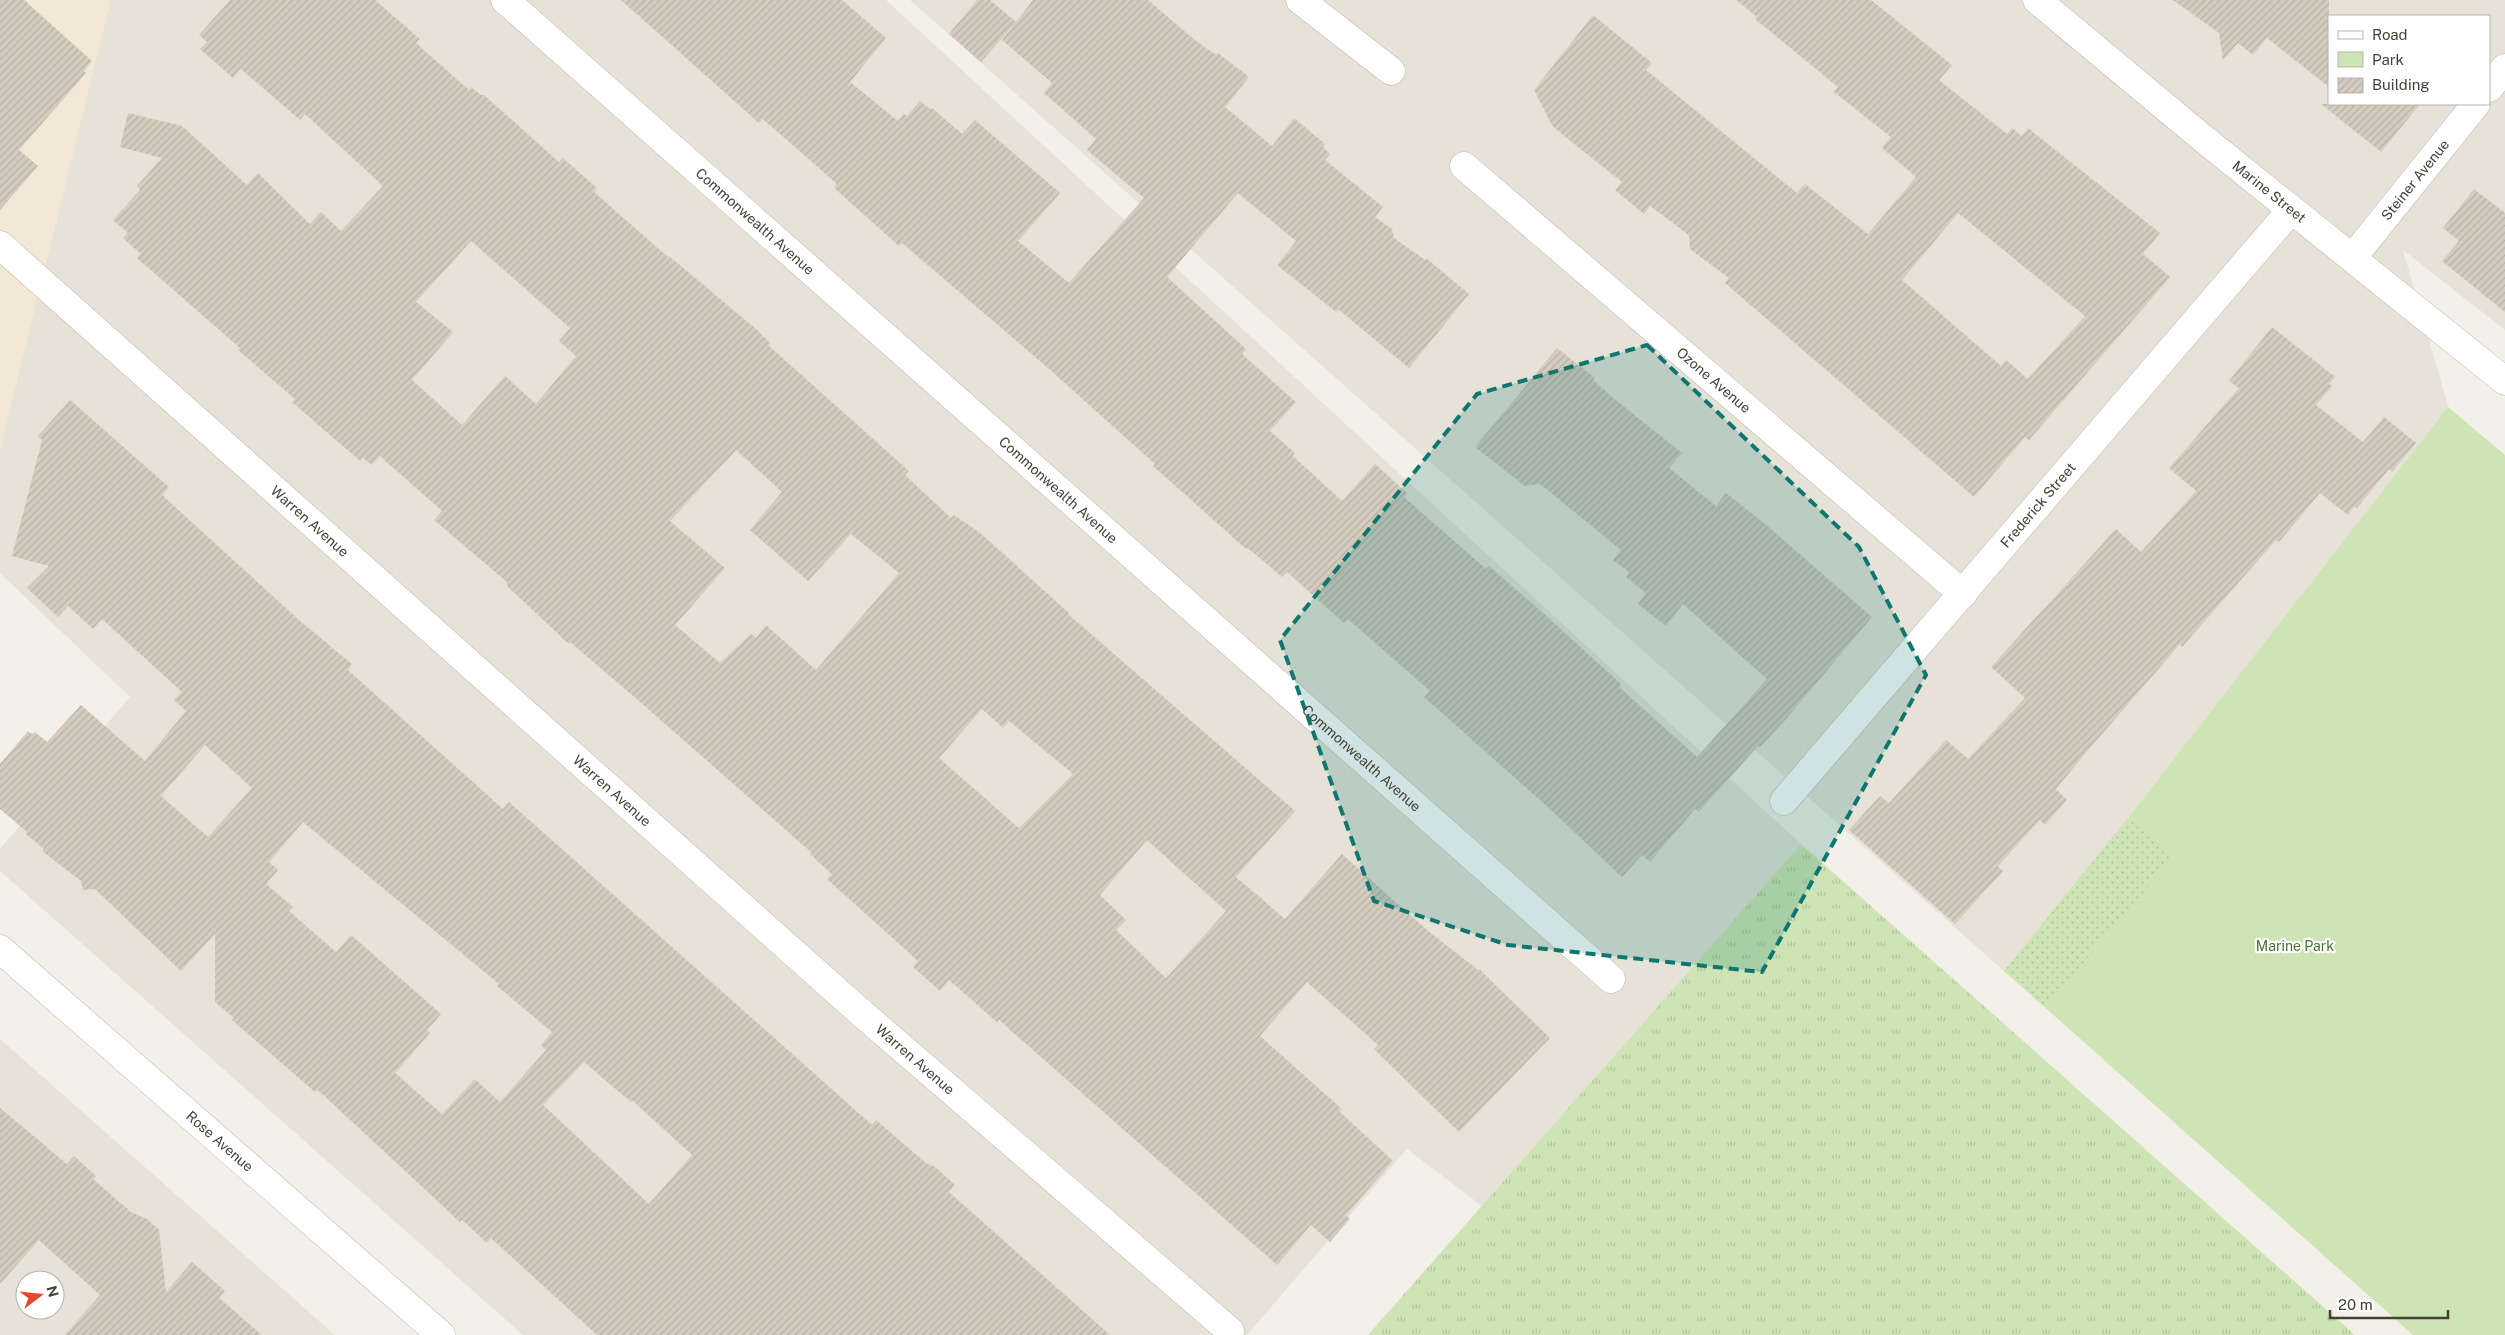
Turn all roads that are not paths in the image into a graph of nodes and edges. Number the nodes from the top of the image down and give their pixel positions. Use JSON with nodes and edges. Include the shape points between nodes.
{"nodes":[{"id":1,"x":504,"y":0,"type":"edge"},
{"id":2,"x":1300,"y":0,"type":"edge"},
{"id":3,"x":2037,"y":0,"type":"edge"},
{"id":4,"x":2505,"y":68,"type":"edge"},
{"id":5,"x":1391,"y":71,"type":"dead end"},
{"id":6,"x":2490,"y":87,"type":"edge"},
{"id":7,"x":2475,"y":105,"type":"edge"},
{"id":8,"x":1464,"y":166,"type":"dead end"},
{"id":9,"x":2291,"y":210,"type":"junction"},
{"id":10,"x":0,"y":245,"type":"edge"},
{"id":11,"x":2353,"y":257,"type":"junction"},
{"id":12,"x":2505,"y":381,"type":"edge"},
{"id":13,"x":1963,"y":594,"type":"junction"},
{"id":14,"x":1784,"y":801,"type":"dead end"},
{"id":15,"x":0,"y":949,"type":"edge"},
{"id":16,"x":1611,"y":980,"type":"dead end"},
{"id":17,"x":1230,"y":1331,"type":"dead end"},
{"id":18,"x":441,"y":1335,"type":"edge"}],
"edges":[{"from":1,"to":16,"type":"street","name":"Commonwealth Avenue"},
{"from":2,"to":5,"type":"street"},
{"from":3,"to":9,"type":"street","name":"Marine Street"},
{"from":4,"to":6,"type":"street"},
{"from":7,"to":11,"type":"street","name":"Steiner Avenue"},
{"from":8,"to":13,"type":"street","name":"Ozone Avenue"},
{"from":9,"to":11,"type":"street","name":"Marine Street"},
{"from":9,"to":13,"type":"street","name":"Frederick Street"},
{"from":10,"to":17,"type":"street","name":"Warren Avenue","via":[[858,1010]]},
{"from":11,"to":12,"type":"street","name":"Marine Street"},
{"from":13,"to":14,"type":"street","name":"Frederick Street"},
{"from":15,"to":18,"type":"street","name":"Rose Avenue"}]}
